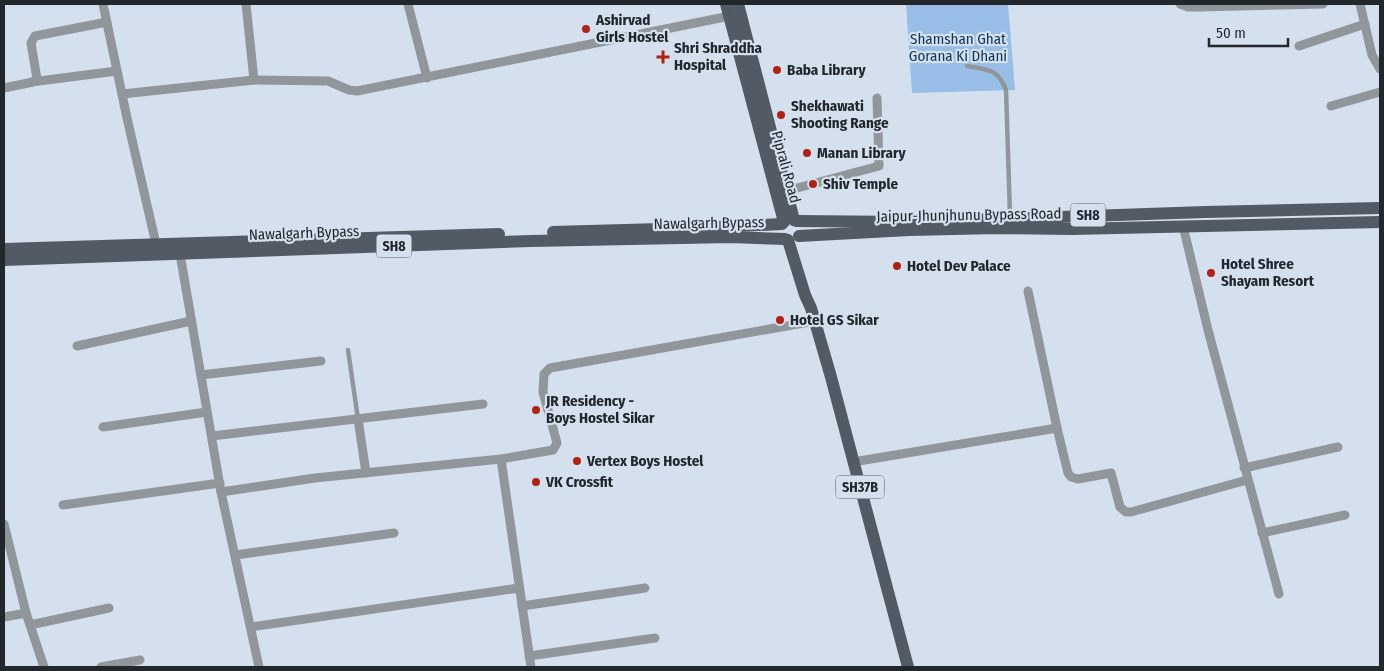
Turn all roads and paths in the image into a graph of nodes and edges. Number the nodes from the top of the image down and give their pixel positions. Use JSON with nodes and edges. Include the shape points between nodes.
{"nodes":[{"id":1,"x":104,"y":4,"type":"edge"},
{"id":2,"x":246,"y":4,"type":"edge"},
{"id":3,"x":408,"y":4,"type":"edge"},
{"id":4,"x":726,"y":4,"type":"edge"},
{"id":5,"x":738,"y":4,"type":"edge"},
{"id":6,"x":1180,"y":4,"type":"edge"},
{"id":7,"x":1323,"y":4,"type":"edge"},
{"id":8,"x":1360,"y":4,"type":"edge"},
{"id":9,"x":730,"y":16,"type":"junction"},
{"id":10,"x":107,"y":22,"type":"junction"},
{"id":11,"x":1365,"y":24,"type":"junction"},
{"id":12,"x":1299,"y":46,"type":"dead end"},
{"id":13,"x":967,"y":66,"type":"dead end"},
{"id":14,"x":1380,"y":69,"type":"edge"},
{"id":15,"x":117,"y":71,"type":"junction"},
{"id":16,"x":427,"y":78,"type":"junction"},
{"id":17,"x":254,"y":80,"type":"junction"},
{"id":18,"x":30,"y":82,"type":"junction"},
{"id":19,"x":4,"y":88,"type":"edge"},
{"id":20,"x":1380,"y":92,"type":"edge"},
{"id":21,"x":122,"y":94,"type":"junction"},
{"id":22,"x":877,"y":98,"type":"dead end"},
{"id":23,"x":1331,"y":106,"type":"dead end"},
{"id":24,"x":786,"y":191,"type":"junction"},
{"id":25,"x":1380,"y":208,"type":"edge"},
{"id":26,"x":1010,"y":218,"type":"junction"},
{"id":27,"x":789,"y":222,"type":"junction"},
{"id":28,"x":1380,"y":222,"type":"edge"},
{"id":29,"x":909,"y":226,"type":"junction"},
{"id":30,"x":1183,"y":226,"type":"junction"},
{"id":31,"x":697,"y":233,"type":"junction"},
{"id":32,"x":792,"y":238,"type":"junction"},
{"id":33,"x":156,"y":244,"type":"junction"},
{"id":34,"x":4,"y":249,"type":"edge"},
{"id":35,"x":180,"y":254,"type":"junction"},
{"id":36,"x":4,"y":260,"type":"edge"},
{"id":37,"x":1028,"y":291,"type":"dead end"},
{"id":38,"x":191,"y":321,"type":"junction"},
{"id":39,"x":815,"y":321,"type":"junction"},
{"id":40,"x":77,"y":346,"type":"dead end"},
{"id":41,"x":348,"y":350,"type":"dead end"},
{"id":42,"x":321,"y":361,"type":"dead end"},
{"id":43,"x":201,"y":375,"type":"junction"},
{"id":44,"x":483,"y":404,"type":"dead end"},
{"id":45,"x":207,"y":412,"type":"junction"},
{"id":46,"x":358,"y":419,"type":"junction"},
{"id":47,"x":103,"y":427,"type":"dead end"},
{"id":48,"x":1057,"y":428,"type":"junction"},
{"id":49,"x":212,"y":436,"type":"junction"},
{"id":50,"x":1338,"y":447,"type":"dead end"},
{"id":51,"x":501,"y":459,"type":"junction"},
{"id":52,"x":853,"y":462,"type":"junction"},
{"id":53,"x":1244,"y":468,"type":"junction"},
{"id":54,"x":366,"y":473,"type":"junction"},
{"id":55,"x":1247,"y":480,"type":"junction"},
{"id":56,"x":221,"y":487,"type":"junction"},
{"id":57,"x":62,"y":505,"type":"dead end"},
{"id":58,"x":1345,"y":515,"type":"dead end"},
{"id":59,"x":4,"y":524,"type":"edge"},
{"id":60,"x":394,"y":533,"type":"dead end"},
{"id":61,"x":1262,"y":533,"type":"junction"},
{"id":62,"x":7,"y":553,"type":"edge"},
{"id":63,"x":235,"y":555,"type":"junction"},
{"id":64,"x":519,"y":588,"type":"junction"},
{"id":65,"x":645,"y":588,"type":"dead end"},
{"id":66,"x":1279,"y":594,"type":"dead end"},
{"id":67,"x":522,"y":606,"type":"junction"},
{"id":68,"x":109,"y":608,"type":"dead end"},
{"id":69,"x":26,"y":614,"type":"junction"},
{"id":70,"x":4,"y":617,"type":"edge"},
{"id":71,"x":30,"y":625,"type":"junction"},
{"id":72,"x":251,"y":627,"type":"junction"},
{"id":73,"x":655,"y":638,"type":"dead end"},
{"id":74,"x":529,"y":656,"type":"junction"},
{"id":75,"x":140,"y":660,"type":"dead end"},
{"id":76,"x":44,"y":667,"type":"edge"},
{"id":77,"x":101,"y":667,"type":"edge"},
{"id":78,"x":259,"y":667,"type":"edge"},
{"id":79,"x":530,"y":667,"type":"edge"},
{"id":80,"x":908,"y":667,"type":"edge"}],
"edges":[{"from":1,"to":10,"type":"street"},
{"from":2,"to":17,"type":"street"},
{"from":3,"to":16,"type":"street"},
{"from":4,"to":9,"type":"main road","name":"Piprali Road"},
{"from":5,"to":24,"type":"main road"},
{"from":6,"to":7,"type":"street","via":[[1193,7]]},
{"from":8,"to":11,"type":"street"},
{"from":9,"to":16,"type":"street"},
{"from":9,"to":27,"type":"main road","name":"Piprali Road"},
{"from":10,"to":15,"type":"street"},
{"from":10,"to":18,"type":"street","via":[[35,36],[31,43],[37,79]]},
{"from":11,"to":12,"type":"street"},
{"from":11,"to":14,"type":"street","via":[[1372,54]]},
{"from":13,"to":26,"type":"lane","via":[[995,72],[1006,90]]},
{"from":15,"to":18,"type":"street"},
{"from":15,"to":21,"type":"street"},
{"from":16,"to":17,"type":"street","via":[[357,91],[328,81]]},
{"from":17,"to":21,"type":"street"},
{"from":18,"to":19,"type":"street"},
{"from":20,"to":23,"type":"street"},
{"from":21,"to":33,"type":"street"},
{"from":22,"to":24,"type":"street","via":[[879,166]]},
{"from":24,"to":27,"type":"main road"},
{"from":25,"to":26,"type":"main road","number":"SH8"},
{"from":26,"to":29,"type":"main road","number":"SH8"},
{"from":27,"to":29,"type":"main road","number":"SH8"},
{"from":27,"to":31,"type":"main road","name":"Nawalgarh Bypass","number":"SH8"},
{"from":27,"to":32,"type":"main road","via":[[801,229]]},
{"from":27,"to":32,"type":"main road","via":[[780,232]]},
{"from":28,"to":30,"type":"main road","name":"Jaipur-Jhunjhunu Bypass Road","number":"SH8"},
{"from":29,"to":30,"type":"main road","name":"Jaipur-Jhunjhunu Bypass Road","number":"SH8","via":[[1072,229]]},
{"from":29,"to":32,"type":"main road","name":"Jaipur-Jhunjhunu Bypass Road","number":"SH8"},
{"from":30,"to":53,"type":"street"},
{"from":31,"to":32,"type":"main road","name":"Nawalgarh Bypass","number":"SH8"},
{"from":31,"to":33,"type":"main road","name":"Nawalgarh Bypass","number":"SH8"},
{"from":31,"to":35,"type":"main road","name":"Nawalgarh Bypass","number":"SH8"},
{"from":32,"to":39,"type":"main road","number":"SH37B","via":[[805,295]]},
{"from":33,"to":34,"type":"main road","name":"Nawalgarh Bypass","number":"SH8"},
{"from":35,"to":36,"type":"main road","name":"Nawalgarh Bypass","number":"SH8"},
{"from":35,"to":38,"type":"street"},
{"from":37,"to":48,"type":"street"},
{"from":38,"to":40,"type":"street"},
{"from":38,"to":43,"type":"street"},
{"from":39,"to":51,"type":"street","via":[[550,368],[544,374],[543,392],[556,447]]},
{"from":39,"to":52,"type":"main road","number":"SH37B"},
{"from":41,"to":46,"type":"lane"},
{"from":42,"to":43,"type":"street"},
{"from":43,"to":45,"type":"street"},
{"from":44,"to":46,"type":"street"},
{"from":45,"to":47,"type":"street"},
{"from":45,"to":49,"type":"street"},
{"from":46,"to":49,"type":"street"},
{"from":46,"to":54,"type":"street"},
{"from":48,"to":52,"type":"street"},
{"from":48,"to":55,"type":"street","via":[[1071,477],[1078,479],[1111,473],[1120,507],[1126,512]]},
{"from":49,"to":56,"type":"street"},
{"from":50,"to":53,"type":"street"},
{"from":51,"to":54,"type":"street"},
{"from":51,"to":64,"type":"street"},
{"from":52,"to":80,"type":"main road","number":"SH37B"},
{"from":53,"to":55,"type":"street"},
{"from":54,"to":56,"type":"street"},
{"from":55,"to":61,"type":"street"},
{"from":56,"to":57,"type":"street"},
{"from":56,"to":63,"type":"street"},
{"from":58,"to":61,"type":"street"},
{"from":59,"to":62,"type":"street"},
{"from":60,"to":63,"type":"street"},
{"from":61,"to":66,"type":"street"},
{"from":62,"to":69,"type":"street"},
{"from":63,"to":72,"type":"street"},
{"from":64,"to":67,"type":"street"},
{"from":64,"to":72,"type":"street"},
{"from":65,"to":67,"type":"street"},
{"from":67,"to":74,"type":"street"},
{"from":68,"to":71,"type":"street"},
{"from":69,"to":70,"type":"street"},
{"from":69,"to":71,"type":"street"},
{"from":71,"to":76,"type":"street"},
{"from":72,"to":78,"type":"street"},
{"from":73,"to":74,"type":"street"},
{"from":74,"to":79,"type":"street"},
{"from":75,"to":77,"type":"street"}]}
